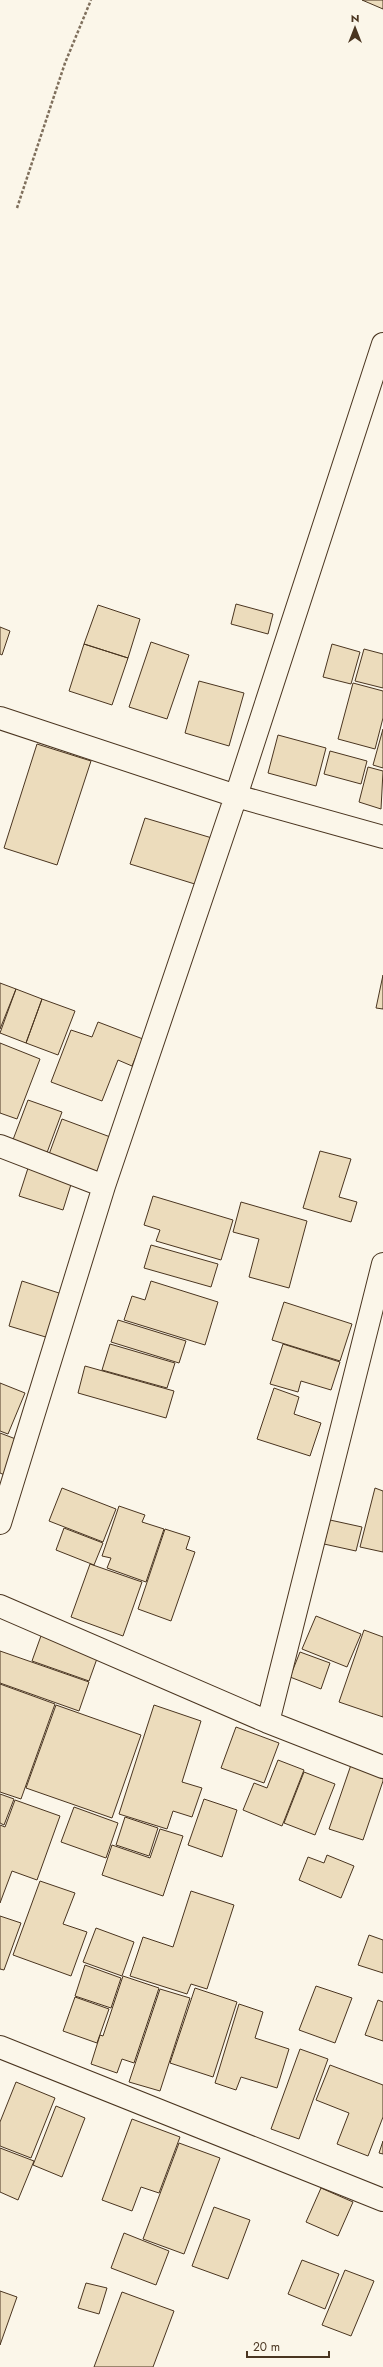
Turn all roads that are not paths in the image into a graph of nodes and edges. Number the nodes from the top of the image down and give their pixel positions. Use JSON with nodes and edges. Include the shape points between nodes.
{"nodes":[{"id":1,"x":382,"y":349,"type":"edge"},
{"id":2,"x":0,"y":718,"type":"edge"},
{"id":3,"x":236,"y":796,"type":"junction"},
{"id":4,"x":383,"y":837,"type":"edge"},
{"id":5,"x":0,"y":1146,"type":"edge"},
{"id":6,"x":104,"y":1186,"type":"junction"},
{"id":7,"x":383,"y":1264,"type":"edge"},
{"id":8,"x":0,"y":1523,"type":"edge"},
{"id":9,"x":0,"y":1606,"type":"edge"},
{"id":10,"x":268,"y":1722,"type":"junction"},
{"id":11,"x":383,"y":1767,"type":"edge"},
{"id":12,"x":0,"y":2047,"type":"edge"},
{"id":13,"x":383,"y":2200,"type":"edge"}],
"edges":[{"from":1,"to":3,"type":"street"},
{"from":2,"to":3,"type":"street"},
{"from":3,"to":4,"type":"street"},
{"from":3,"to":6,"type":"street"},
{"from":5,"to":6,"type":"street"},
{"from":6,"to":8,"type":"street"},
{"from":7,"to":10,"type":"street"},
{"from":9,"to":10,"type":"street"},
{"from":10,"to":11,"type":"street"},
{"from":12,"to":13,"type":"street"}]}
